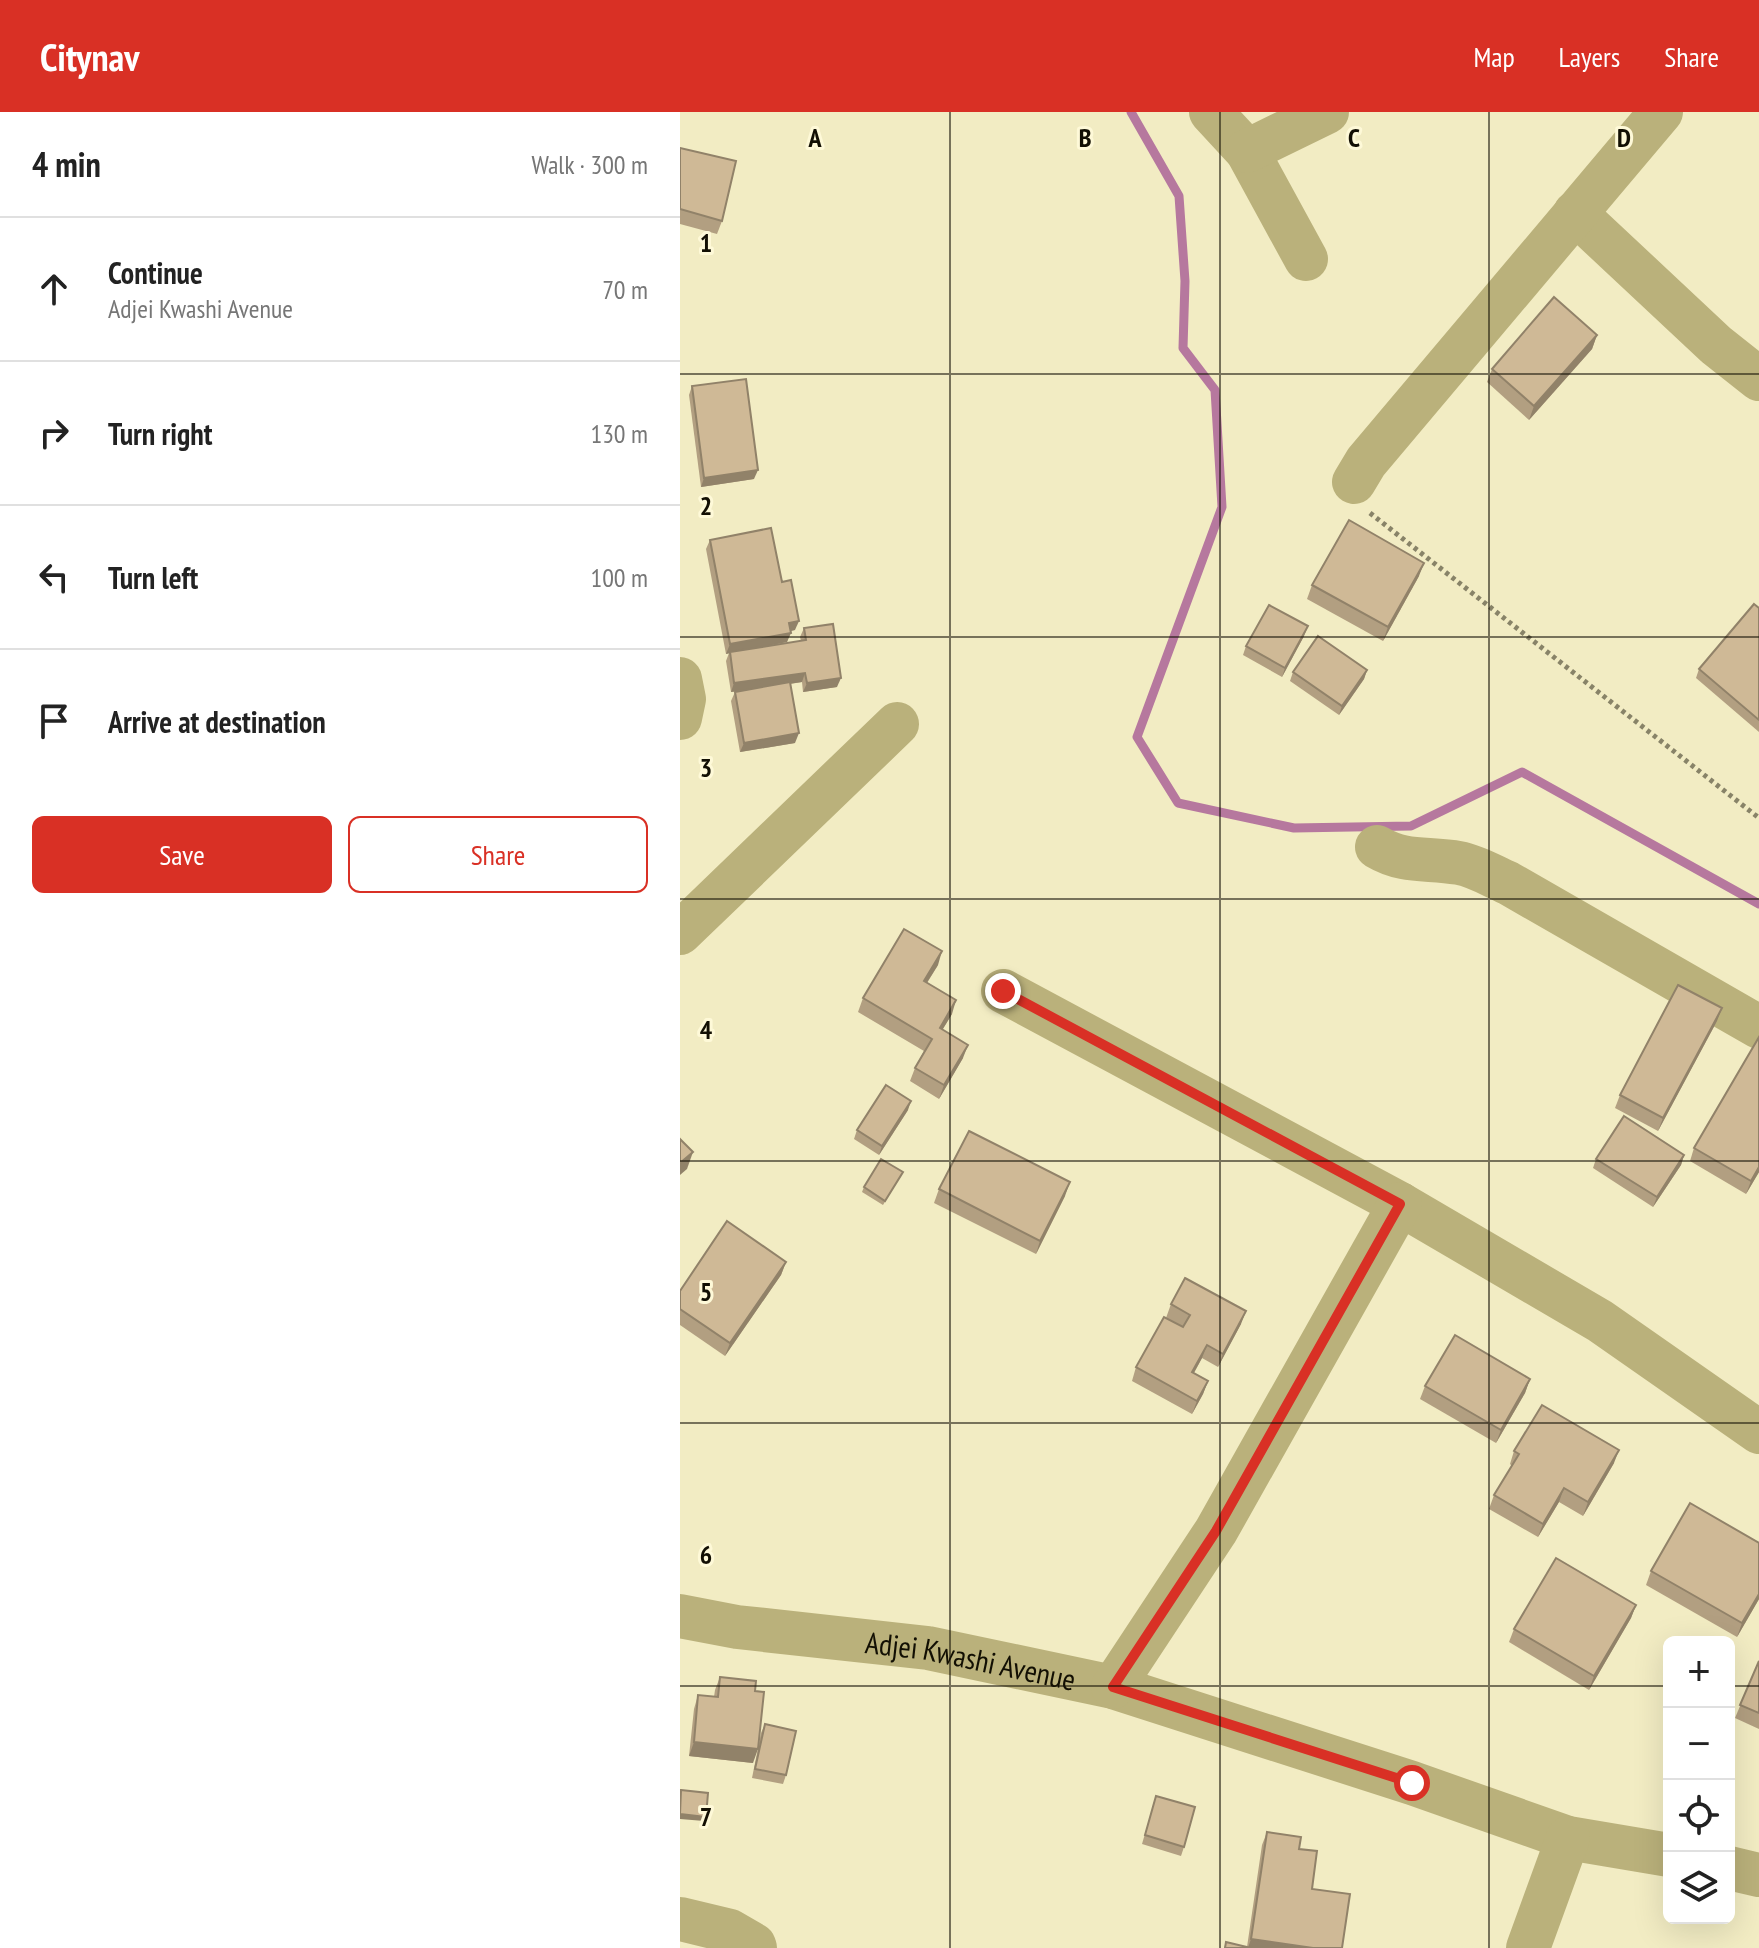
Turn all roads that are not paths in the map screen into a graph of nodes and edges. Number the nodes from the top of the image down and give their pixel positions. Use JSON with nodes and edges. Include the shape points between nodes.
{"nodes":[{"id":1,"x":1211,"y":112,"type":"edge"},
{"id":2,"x":1327,"y":112,"type":"edge"},
{"id":3,"x":1661,"y":112,"type":"edge"},
{"id":4,"x":1247,"y":151,"type":"junction"},
{"id":5,"x":1575,"y":213,"type":"junction"},
{"id":6,"x":1306,"y":259,"type":"dead end"},
{"id":7,"x":1759,"y":379,"type":"edge"},
{"id":8,"x":1354,"y":482,"type":"road end"},
{"id":9,"x":680,"y":679,"type":"edge"},
{"id":10,"x":680,"y":718,"type":"edge"},
{"id":11,"x":897,"y":724,"type":"dead end"},
{"id":12,"x":1377,"y":847,"type":"dead end"},
{"id":13,"x":680,"y":933,"type":"edge"},
{"id":14,"x":1003,"y":991,"type":"dead end"},
{"id":15,"x":1759,"y":1027,"type":"edge"},
{"id":16,"x":1400,"y":1204,"type":"junction"},
{"id":17,"x":1759,"y":1432,"type":"edge"},
{"id":18,"x":680,"y":1616,"type":"edge"},
{"id":19,"x":1113,"y":1687,"type":"junction"},
{"id":20,"x":1568,"y":1838,"type":"junction"},
{"id":21,"x":1663,"y":1854,"type":"edge"},
{"id":22,"x":1735,"y":1869,"type":"edge"},
{"id":23,"x":1759,"y":1875,"type":"edge"},
{"id":24,"x":680,"y":1919,"type":"edge"},
{"id":25,"x":755,"y":1948,"type":"edge"},
{"id":26,"x":1528,"y":1948,"type":"edge"}],
"edges":[{"from":1,"to":4,"type":"street"},
{"from":2,"to":4,"type":"street"},
{"from":3,"to":5,"type":"street"},
{"from":4,"to":6,"type":"street"},
{"from":5,"to":7,"type":"street"},
{"from":5,"to":8,"type":"street"},
{"from":9,"to":10,"type":"street"},
{"from":11,"to":13,"type":"street"},
{"from":12,"to":15,"type":"street","via":[[1402,859],[1464,864],[1508,883]]},
{"from":14,"to":16,"type":"street"},
{"from":16,"to":17,"type":"street","via":[[1600,1321]]},
{"from":16,"to":19,"type":"street","via":[[1216,1531]]},
{"from":18,"to":19,"type":"street","name":"Adjei Kwashi Avenue","via":[[928,1648]]},
{"from":19,"to":20,"type":"street","name":"Adjei Kwashi Avenue"},
{"from":20,"to":21,"type":"street","name":"Adjei Kwashi Avenue"},
{"from":20,"to":26,"type":"street"},
{"from":22,"to":23,"type":"street"},
{"from":24,"to":25,"type":"street","via":[[730,1931]]}]}
